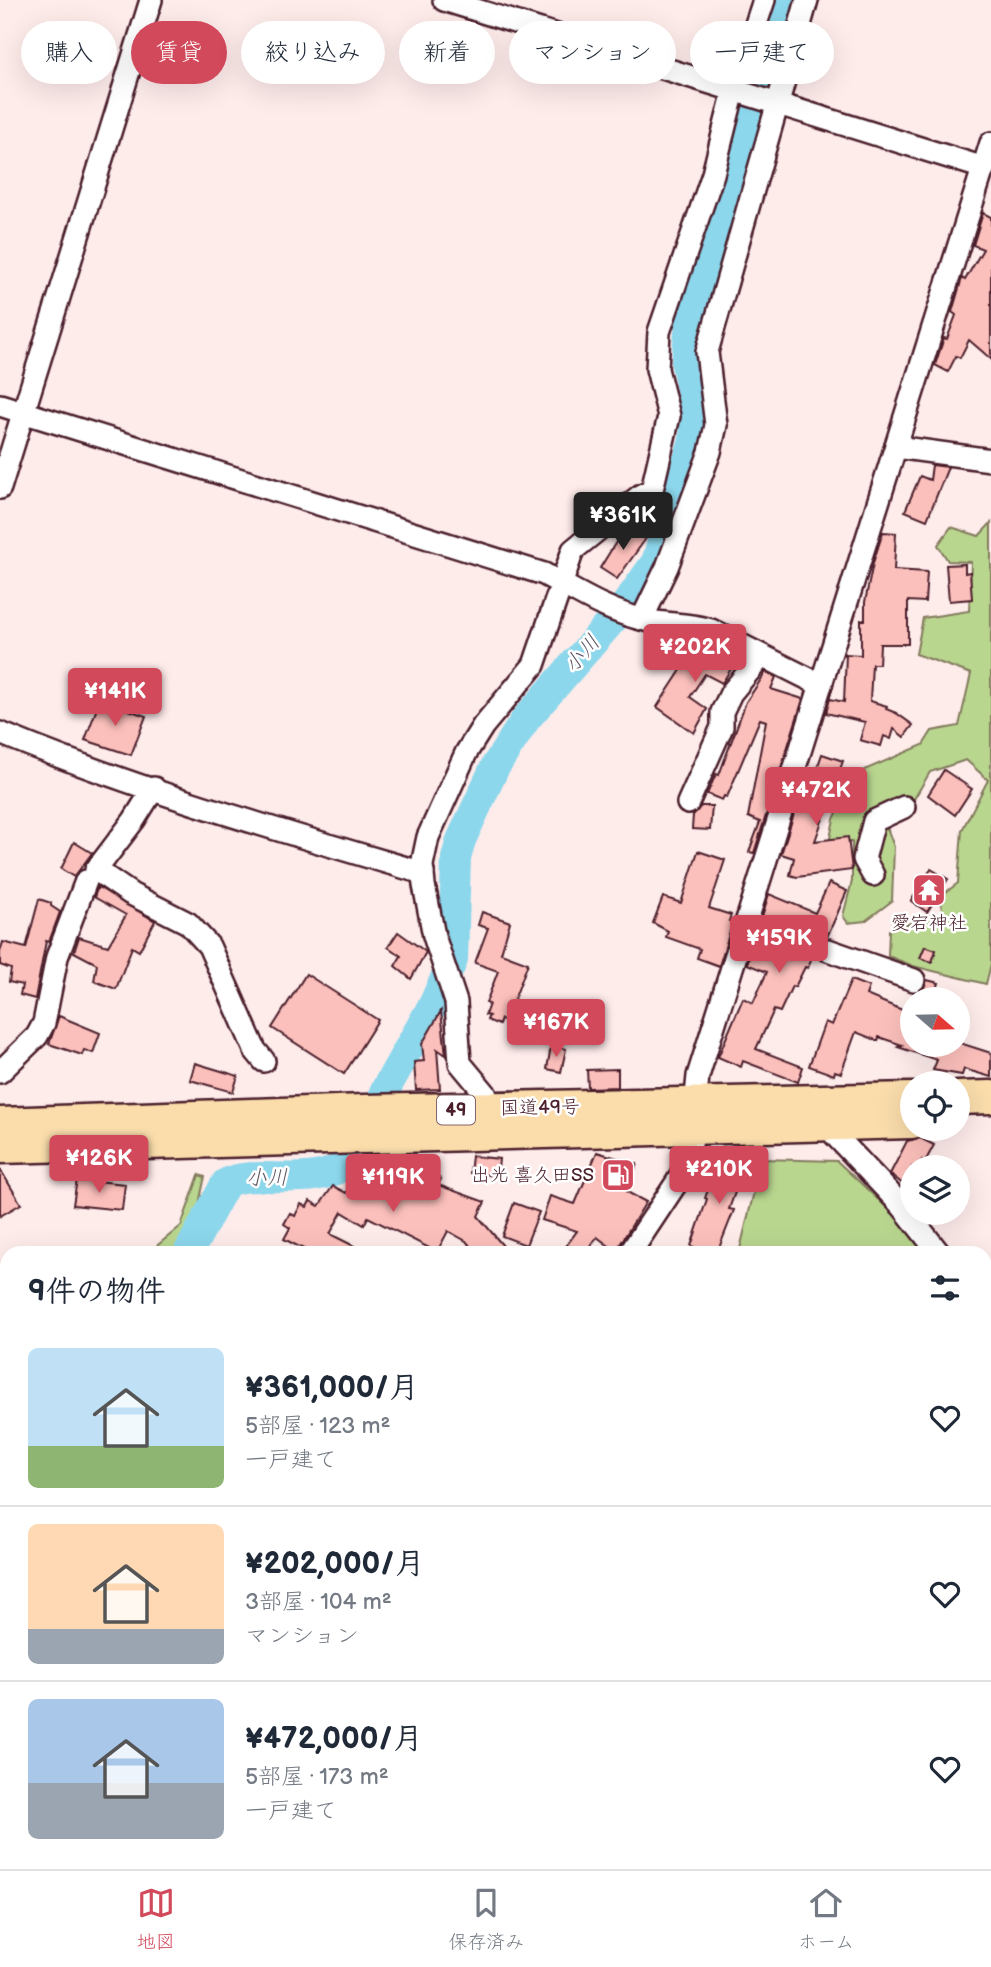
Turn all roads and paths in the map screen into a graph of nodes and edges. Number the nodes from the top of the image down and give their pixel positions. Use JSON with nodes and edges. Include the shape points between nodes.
{"nodes":[{"id":1,"x":150,"y":0,"type":"edge"},
{"id":2,"x":444,"y":0,"type":"edge"},
{"id":3,"x":764,"y":0,"type":"edge"},
{"id":4,"x":807,"y":0,"type":"edge"},
{"id":5,"x":734,"y":90,"type":"junction"},
{"id":6,"x":776,"y":103,"type":"junction"},
{"id":7,"x":987,"y":157,"type":"edge"},
{"id":8,"x":0,"y":405,"type":"edge"},
{"id":9,"x":23,"y":412,"type":"junction"},
{"id":10,"x":896,"y":447,"type":"junction"},
{"id":11,"x":991,"y":460,"type":"edge"},
{"id":12,"x":0,"y":488,"type":"edge"},
{"id":13,"x":560,"y":583,"type":"junction"},
{"id":14,"x":626,"y":613,"type":"junction"},
{"id":15,"x":761,"y":657,"type":"junction"},
{"id":16,"x":821,"y":685,"type":"junction"},
{"id":17,"x":0,"y":733,"type":"edge"},
{"id":18,"x":154,"y":788,"type":"junction"},
{"id":19,"x":688,"y":803,"type":"dead end"},
{"id":20,"x":904,"y":807,"type":"dead end"},
{"id":21,"x":423,"y":873,"type":"junction"},
{"id":22,"x":873,"y":875,"type":"dead end"},
{"id":23,"x":86,"y":881,"type":"dead end"},
{"id":24,"x":828,"y":950,"type":"dead end"},
{"id":25,"x":914,"y":980,"type":"dead end"},
{"id":26,"x":264,"y":1061,"type":"dead end"},
{"id":27,"x":0,"y":1072,"type":"edge"},
{"id":28,"x":991,"y":1097,"type":"edge"},
{"id":29,"x":970,"y":1098,"type":"edge"},
{"id":30,"x":900,"y":1100,"type":"edge"},
{"id":31,"x":492,"y":1110,"type":"junction"},
{"id":32,"x":694,"y":1117,"type":"junction"},
{"id":33,"x":991,"y":1119,"type":"edge"},
{"id":34,"x":970,"y":1120,"type":"edge"},
{"id":35,"x":900,"y":1122,"type":"edge"},
{"id":36,"x":0,"y":1124,"type":"edge"},
{"id":37,"x":831,"y":1125,"type":"junction"},
{"id":38,"x":0,"y":1147,"type":"edge"},
{"id":39,"x":639,"y":1246,"type":"edge"},
{"id":40,"x":933,"y":1246,"type":"edge"}],
"edges":[{"from":1,"to":9,"type":"street"},
{"from":2,"to":5,"type":"street"},
{"from":3,"to":5,"type":"street"},
{"from":4,"to":6,"type":"street"},
{"from":5,"to":6,"type":"street"},
{"from":5,"to":13,"type":"street","via":[[713,174],[659,332],[657,369],[669,416],[652,490],[573,550]]},
{"from":6,"to":7,"type":"street"},
{"from":6,"to":14,"type":"street","via":[[707,352],[716,425],[710,452],[667,567]]},
{"from":7,"to":10,"type":"street"},
{"from":8,"to":9,"type":"street"},
{"from":9,"to":12,"type":"street"},
{"from":9,"to":13,"type":"street","via":[[544,574]]},
{"from":10,"to":11,"type":"street"},
{"from":10,"to":16,"type":"street"},
{"from":13,"to":14,"type":"street","via":[[586,599]]},
{"from":13,"to":21,"type":"street","via":[[534,665],[466,753],[428,837]]},
{"from":14,"to":15,"type":"street","via":[[711,630]]},
{"from":15,"to":16,"type":"street"},
{"from":15,"to":19,"type":"street","via":[[722,712],[722,727]]},
{"from":16,"to":32,"type":"street","via":[[698,1076]]},
{"from":17,"to":18,"type":"street","via":[[65,760]]},
{"from":18,"to":21,"type":"street"},
{"from":18,"to":26,"type":"street","via":[[96,870],[188,923],[209,946]]},
{"from":20,"to":22,"type":"street","via":[[874,821],[864,859]]},
{"from":21,"to":31,"type":"street","via":[[434,936],[456,1002],[460,1063],[485,1093]]},
{"from":23,"to":27,"type":"street","via":[[57,957],[44,1023]]},
{"from":24,"to":25,"type":"street"},
{"from":28,"to":29,"type":"highway"},
{"from":30,"to":32,"type":"highway","name":"国道49号","number":"49"},
{"from":31,"to":32,"type":"highway","name":"国道49号","number":"49"},
{"from":31,"to":36,"type":"highway","name":"国道49号","number":"49"},
{"from":32,"to":37,"type":"highway","name":"国道49号","number":"49"},
{"from":32,"to":38,"type":"highway","name":"国道49号","number":"49","via":[[364,1135]]},
{"from":32,"to":39,"type":"street","via":[[690,1155]]},
{"from":33,"to":34,"type":"highway"},
{"from":35,"to":37,"type":"highway","name":"国道49号","number":"49"},
{"from":37,"to":40,"type":"street"}]}
